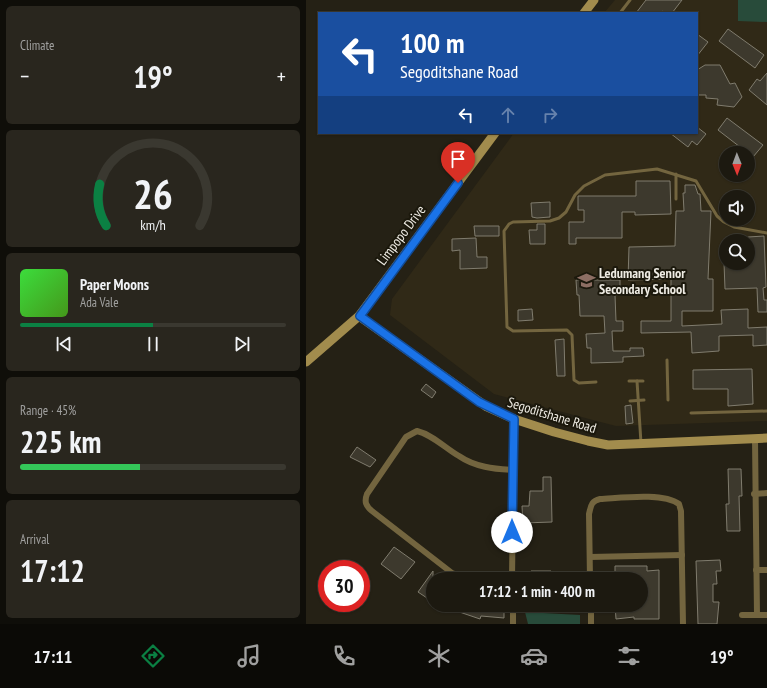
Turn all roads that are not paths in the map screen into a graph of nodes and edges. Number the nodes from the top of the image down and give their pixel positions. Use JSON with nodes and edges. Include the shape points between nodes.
{"nodes":[{"id":1,"x":594,"y":0,"type":"edge"},
{"id":2,"x":630,"y":0,"type":"edge"},
{"id":3,"x":585,"y":12,"type":"edge"},
{"id":4,"x":621,"y":12,"type":"edge"},
{"id":5,"x":494,"y":134,"type":"edge"},
{"id":6,"x":676,"y":174,"type":"junction"},
{"id":7,"x":676,"y":199,"type":"dead end"},
{"id":8,"x":767,"y":232,"type":"edge"},
{"id":9,"x":360,"y":316,"type":"junction"},
{"id":10,"x":667,"y":360,"type":"dead end"},
{"id":11,"x":306,"y":362,"type":"edge"},
{"id":12,"x":629,"y":381,"type":"dead end"},
{"id":13,"x":637,"y":381,"type":"junction"},
{"id":14,"x":644,"y":381,"type":"dead end"},
{"id":15,"x":596,"y":382,"type":"dead end"},
{"id":16,"x":638,"y":400,"type":"junction"},
{"id":17,"x":644,"y":400,"type":"dead end"},
{"id":18,"x":668,"y":400,"type":"dead end"},
{"id":19,"x":630,"y":401,"type":"dead end"},
{"id":20,"x":767,"y":411,"type":"edge"},
{"id":21,"x":691,"y":413,"type":"dead end"},
{"id":22,"x":514,"y":419,"type":"junction"},
{"id":23,"x":767,"y":438,"type":"edge"},
{"id":24,"x":755,"y":439,"type":"junction"},
{"id":25,"x":641,"y":443,"type":"junction"},
{"id":26,"x":513,"y":470,"type":"junction"},
{"id":27,"x":754,"y":494,"type":"junction"},
{"id":28,"x":767,"y":494,"type":"edge"},
{"id":29,"x":682,"y":555,"type":"junction"},
{"id":30,"x":590,"y":557,"type":"junction"},
{"id":31,"x":756,"y":570,"type":"junction"},
{"id":32,"x":767,"y":570,"type":"edge"},
{"id":33,"x":451,"y":572,"type":"edge"},
{"id":34,"x":512,"y":572,"type":"edge"},
{"id":35,"x":590,"y":572,"type":"edge"},
{"id":36,"x":513,"y":612,"type":"edge"},
{"id":37,"x":591,"y":612,"type":"edge"},
{"id":38,"x":742,"y":615,"type":"dead end"},
{"id":39,"x":757,"y":615,"type":"junction"},
{"id":40,"x":767,"y":615,"type":"edge"},
{"id":41,"x":513,"y":624,"type":"edge"},
{"id":42,"x":591,"y":624,"type":"edge"},
{"id":43,"x":683,"y":624,"type":"edge"}],
"edges":[{"from":1,"to":3,"type":"street"},
{"from":2,"to":4,"type":"lane"},
{"from":5,"to":9,"type":"street","name":"Limpopo Drive"},
{"from":6,"to":7,"type":"lane"},
{"from":6,"to":8,"type":"lane","via":[[696,181],[717,216],[724,222],[734,227]]},
{"from":6,"to":15,"type":"lane","via":[[657,169],[605,175],[584,186],[559,218],[550,221],[513,222],[505,227],[507,327],[513,331],[570,332],[574,380]]},
{"from":9,"to":11,"type":"street","name":"Limpopo Drive"},
{"from":9,"to":22,"type":"street","name":"Segoditshane Road","via":[[479,402]]},
{"from":10,"to":18,"type":"lane"},
{"from":12,"to":13,"type":"lane"},
{"from":13,"to":14,"type":"lane"},
{"from":13,"to":16,"type":"lane"},
{"from":16,"to":17,"type":"lane"},
{"from":16,"to":19,"type":"lane"},
{"from":16,"to":25,"type":"lane"},
{"from":20,"to":21,"type":"lane"},
{"from":22,"to":25,"type":"street","name":"Segoditshane Road","via":[[600,444]]},
{"from":22,"to":26,"type":"street"},
{"from":23,"to":24,"type":"street","name":"Segoditshane Road"},
{"from":24,"to":25,"type":"street","name":"Segoditshane Road"},
{"from":24,"to":27,"type":"street"},
{"from":26,"to":33,"type":"street","via":[[494,469],[461,458],[426,433],[417,431],[406,437],[366,494],[364,500],[372,511]]},
{"from":26,"to":34,"type":"street"},
{"from":27,"to":28,"type":"street"},
{"from":27,"to":31,"type":"street"},
{"from":29,"to":30,"type":"street"},
{"from":29,"to":30,"type":"street","via":[[680,504],[668,498],[648,497],[600,499],[591,504]]},
{"from":29,"to":43,"type":"street"},
{"from":30,"to":35,"type":"street"},
{"from":31,"to":32,"type":"street"},
{"from":31,"to":39,"type":"street"},
{"from":36,"to":41,"type":"street"},
{"from":37,"to":42,"type":"street"},
{"from":38,"to":39,"type":"street"},
{"from":39,"to":40,"type":"street"}]}
